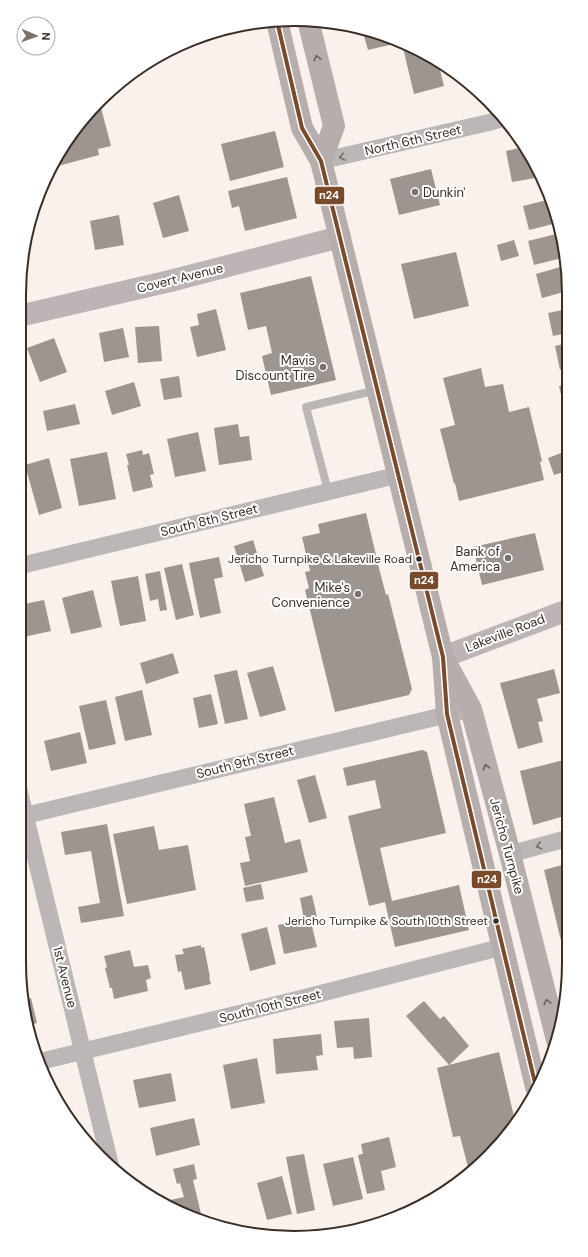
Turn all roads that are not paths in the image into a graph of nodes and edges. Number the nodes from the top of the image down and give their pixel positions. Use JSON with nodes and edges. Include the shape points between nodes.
{"nodes":[{"id":1,"x":278,"y":27,"type":"edge"},
{"id":2,"x":310,"y":27,"type":"edge"},
{"id":3,"x":497,"y":120,"type":"edge"},
{"id":4,"x":321,"y":162,"type":"junction"},
{"id":5,"x":340,"y":237,"type":"junction"},
{"id":6,"x":26,"y":314,"type":"edge"},
{"id":7,"x":378,"y":390,"type":"junction"},
{"id":8,"x":398,"y":475,"type":"junction"},
{"id":9,"x":328,"y":492,"type":"junction"},
{"id":10,"x":26,"y":564,"type":"edge"},
{"id":11,"x":562,"y":612,"type":"edge"},
{"id":12,"x":443,"y":657,"type":"junction"},
{"id":13,"x":471,"y":709,"type":"junction"},
{"id":14,"x":447,"y":714,"type":"junction"},
{"id":15,"x":26,"y":815,"type":"edge"},
{"id":16,"x":26,"y":831,"type":"edge"},
{"id":17,"x":562,"y":840,"type":"edge"},
{"id":18,"x":510,"y":854,"type":"junction"},
{"id":19,"x":502,"y":947,"type":"junction"},
{"id":20,"x":554,"y":1028,"type":"edge"},
{"id":21,"x":83,"y":1051,"type":"junction"},
{"id":22,"x":44,"y":1061,"type":"edge"},
{"id":23,"x":534,"y":1081,"type":"edge"},
{"id":24,"x":109,"y":1157,"type":"edge"}],
"edges":[{"from":1,"to":4,"type":"main road","name":"Jericho Turnpike","via":[[302,128]]},
{"from":4,"to":2,"type":"main road","one_way":true,"via":[[334,126]]},
{"from":3,"to":4,"type":"street","name":"North 6th Street","one_way":true},
{"from":4,"to":5,"type":"main road","name":"Jericho Turnpike"},
{"from":5,"to":6,"type":"main road","name":"Covert Avenue","via":[[170,281]]},
{"from":5,"to":7,"type":"main road","name":"Jericho Turnpike"},
{"from":7,"to":8,"type":"main road","name":"Jericho Turnpike"},
{"from":7,"to":9,"type":"lane","via":[[306,407]]},
{"from":8,"to":9,"type":"street","name":"South 8th Street"},
{"from":8,"to":12,"type":"main road","name":"Jericho Turnpike"},
{"from":9,"to":10,"type":"street","name":"South 8th Street"},
{"from":11,"to":12,"type":"main road","name":"Lakeville Road"},
{"from":12,"to":13,"type":"main road","name":"Jericho Turnpike"},
{"from":12,"to":14,"type":"main road","name":"Jericho Turnpike"},
{"from":13,"to":14,"type":"street","name":"South 9th Street"},
{"from":18,"to":13,"type":"main road","name":"Jericho Turnpike","one_way":true},
{"from":14,"to":15,"type":"street","name":"South 9th Street"},
{"from":14,"to":19,"type":"main road","name":"Jericho Turnpike"},
{"from":16,"to":21,"type":"street","name":"1st Avenue"},
{"from":17,"to":18,"type":"street","one_way":true},
{"from":20,"to":18,"type":"main road","name":"Jericho Turnpike","one_way":true},
{"from":19,"to":21,"type":"street","name":"South 10th Street"},
{"from":19,"to":23,"type":"main road","name":"Jericho Turnpike"},
{"from":21,"to":22,"type":"street","name":"South 10th Street"},
{"from":21,"to":24,"type":"street","name":"1st Avenue"}]}
